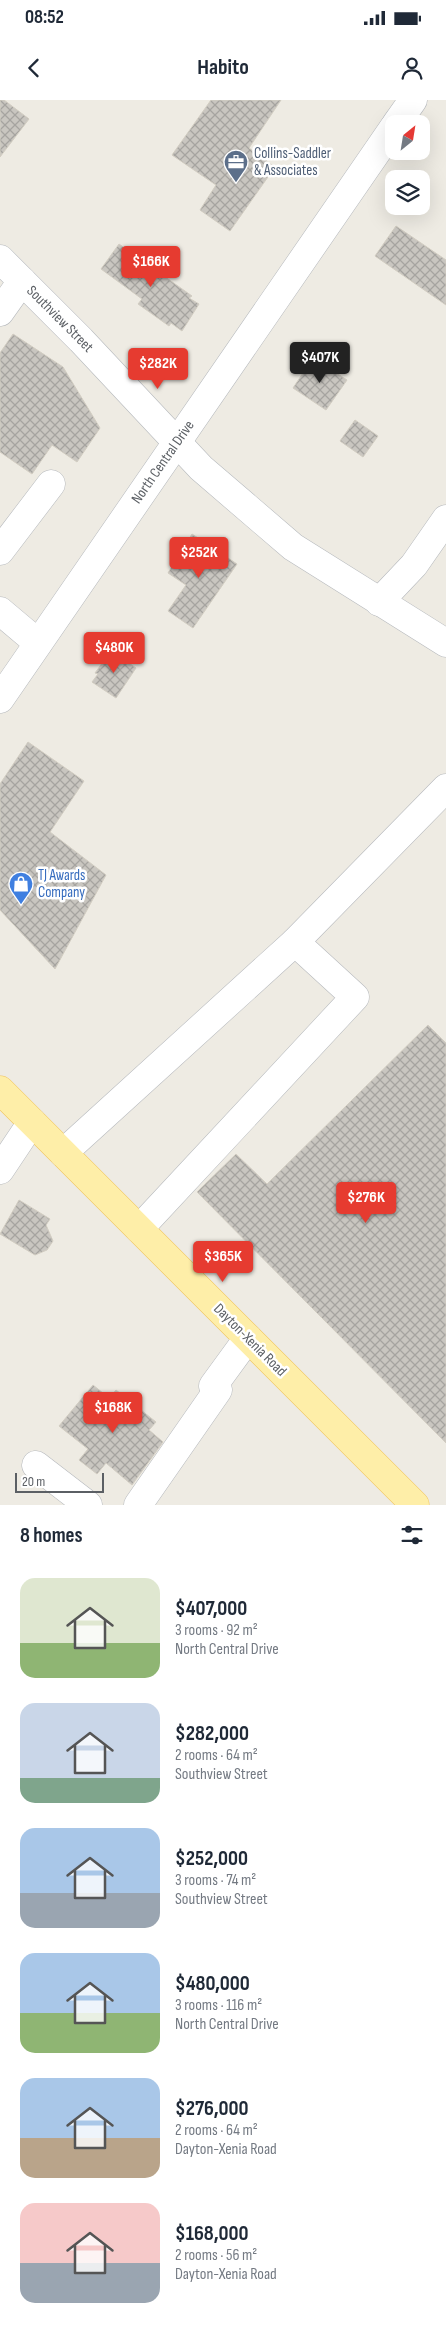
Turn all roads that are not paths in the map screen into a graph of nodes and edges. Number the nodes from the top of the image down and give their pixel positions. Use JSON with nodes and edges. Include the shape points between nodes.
{"nodes":[{"id":1,"x":413,"y":100,"type":"edge"},
{"id":2,"x":402,"y":115,"type":"edge"},
{"id":3,"x":385,"y":140,"type":"edge"},
{"id":4,"x":0,"y":258,"type":"edge"},
{"id":5,"x":22,"y":281,"type":"junction"},
{"id":6,"x":0,"y":312,"type":"edge"},
{"id":7,"x":177,"y":441,"type":"junction"},
{"id":8,"x":51,"y":484,"type":"dead end"},
{"id":9,"x":446,"y":520,"type":"edge"},
{"id":10,"x":0,"y":551,"type":"edge"},
{"id":11,"x":379,"y":602,"type":"junction"},
{"id":12,"x":0,"y":611,"type":"edge"},
{"id":13,"x":38,"y":643,"type":"junction"},
{"id":14,"x":446,"y":643,"type":"edge"},
{"id":15,"x":0,"y":699,"type":"edge"},
{"id":16,"x":446,"y":788,"type":"edge"},
{"id":17,"x":295,"y":942,"type":"junction"},
{"id":18,"x":0,"y":1090,"type":"edge"},
{"id":19,"x":32,"y":1122,"type":"junction"},
{"id":20,"x":5,"y":1153,"type":"edge"},
{"id":21,"x":63,"y":1153,"type":"junction"},
{"id":22,"x":140,"y":1229,"type":"junction"},
{"id":23,"x":248,"y":1338,"type":"junction"},
{"id":24,"x":36,"y":1465,"type":"dead end"},
{"id":25,"x":88,"y":1505,"type":"edge"},
{"id":26,"x":138,"y":1505,"type":"edge"},
{"id":27,"x":415,"y":1505,"type":"edge"}],
"edges":[{"from":1,"to":2,"type":"street"},
{"from":3,"to":7,"type":"street","name":"North Central Drive"},
{"from":4,"to":5,"type":"street","name":"Southview Street"},
{"from":5,"to":6,"type":"street"},
{"from":5,"to":7,"type":"street","name":"Southview Street"},
{"from":7,"to":11,"type":"street","name":"Southview Street","via":[[201,468],[293,547]]},
{"from":7,"to":13,"type":"street","name":"North Central Drive"},
{"from":8,"to":10,"type":"street"},
{"from":9,"to":11,"type":"street","via":[[414,565]]},
{"from":11,"to":14,"type":"street","name":"Southview Street"},
{"from":12,"to":13,"type":"street"},
{"from":13,"to":15,"type":"street","name":"North Central Drive"},
{"from":16,"to":17,"type":"street"},
{"from":17,"to":21,"type":"street"},
{"from":17,"to":22,"type":"street","via":[[355,997]]},
{"from":18,"to":19,"type":"main road","name":"Dayton-Xenia Road"},
{"from":19,"to":20,"type":"street"},
{"from":19,"to":21,"type":"main road","name":"Dayton-Xenia Road"},
{"from":21,"to":22,"type":"main road","name":"Dayton-Xenia Road"},
{"from":22,"to":23,"type":"main road","name":"Dayton-Xenia Road"},
{"from":23,"to":26,"type":"street","via":[[213,1386],[218,1390]]},
{"from":23,"to":27,"type":"main road","name":"Dayton-Xenia Road"},
{"from":24,"to":25,"type":"street"}]}
